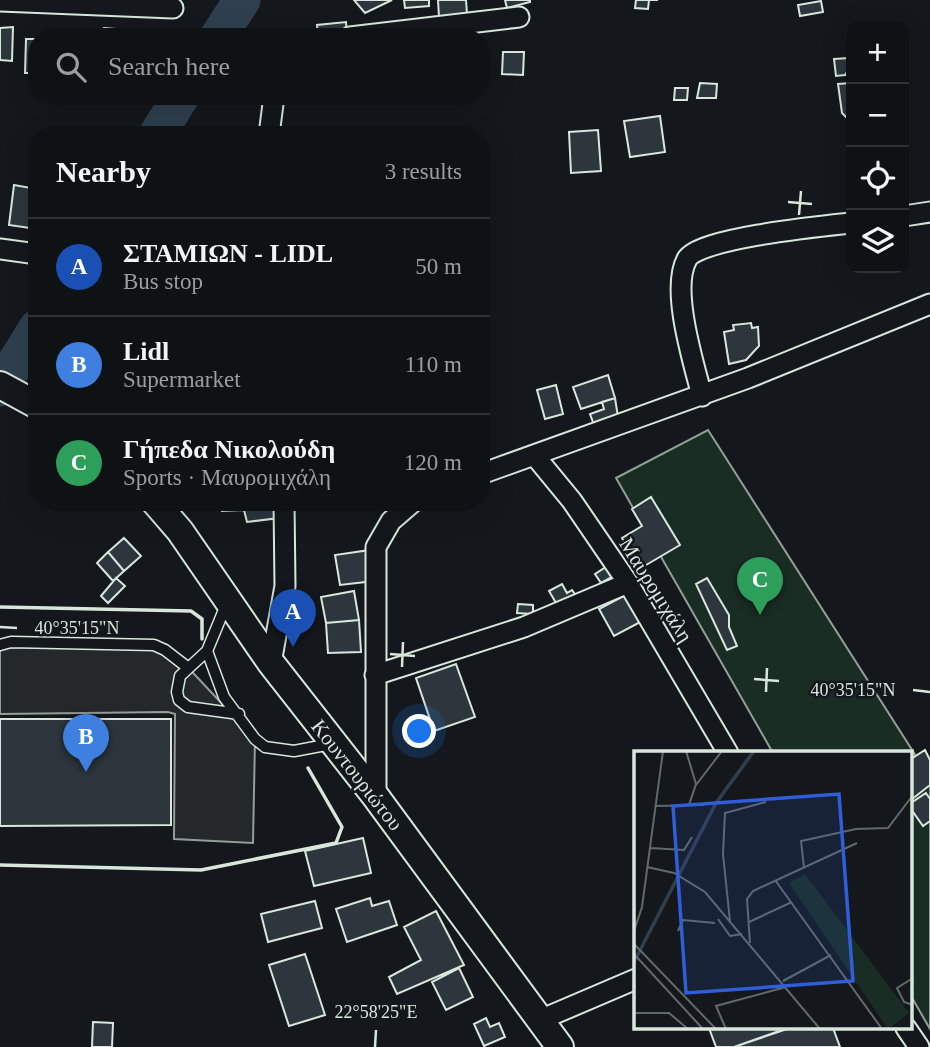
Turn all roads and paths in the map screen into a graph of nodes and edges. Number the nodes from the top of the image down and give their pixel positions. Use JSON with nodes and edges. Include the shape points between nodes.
{"nodes":[{"id":1,"x":0,"y":1,"type":"edge"},
{"id":2,"x":90,"y":2,"type":"edge"},
{"id":3,"x":173,"y":8,"type":"dead end"},
{"id":4,"x":519,"y":17,"type":"dead end"},
{"id":5,"x":426,"y":28,"type":"edge"},
{"id":6,"x":273,"y":105,"type":"edge"},
{"id":7,"x":270,"y":126,"type":"edge"},
{"id":8,"x":930,"y":212,"type":"edge"},
{"id":9,"x":909,"y":215,"type":"edge"},
{"id":10,"x":846,"y":224,"type":"edge"},
{"id":11,"x":0,"y":249,"type":"edge"},
{"id":12,"x":28,"y":253,"type":"edge"},
{"id":13,"x":930,"y":304,"type":"edge"},
{"id":14,"x":0,"y":385,"type":"edge"},
{"id":15,"x":702,"y":396,"type":"junction"},
{"id":16,"x":28,"y":400,"type":"edge"},
{"id":17,"x":535,"y":456,"type":"junction"},
{"id":18,"x":490,"y":471,"type":"edge"},
{"id":19,"x":163,"y":511,"type":"edge"},
{"id":20,"x":284,"y":511,"type":"edge"},
{"id":21,"x":403,"y":511,"type":"edge"},
{"id":22,"x":628,"y":583,"type":"junction"},
{"id":23,"x":228,"y":601,"type":"junction"},
{"id":24,"x":0,"y":645,"type":"edge"},
{"id":25,"x":207,"y":651,"type":"junction"},
{"id":26,"x":271,"y":663,"type":"junction"},
{"id":27,"x":187,"y":667,"type":"junction"},
{"id":28,"x":375,"y":675,"type":"junction"},
{"id":29,"x":239,"y":714,"type":"junction"},
{"id":30,"x":332,"y":743,"type":"junction"},
{"id":31,"x":727,"y":751,"type":"edge"},
{"id":32,"x":376,"y":797,"type":"junction"},
{"id":33,"x":634,"y":980,"type":"edge"},
{"id":34,"x":540,"y":1020,"type":"junction"},
{"id":35,"x":907,"y":1030,"type":"edge"},
{"id":36,"x":560,"y":1047,"type":"edge"},
{"id":37,"x":919,"y":1047,"type":"edge"}],
"edges":[{"from":1,"to":2,"type":"street"},
{"from":2,"to":3,"type":"street"},
{"from":4,"to":5,"type":"street"},
{"from":6,"to":7,"type":"street"},
{"from":8,"to":9,"type":"street"},
{"from":10,"to":15,"type":"street","via":[[709,245],[688,257],[682,272],[684,306]]},
{"from":11,"to":12,"type":"street"},
{"from":13,"to":15,"type":"street"},
{"from":14,"to":16,"type":"main road"},
{"from":15,"to":17,"type":"street"},
{"from":17,"to":18,"type":"street"},
{"from":17,"to":22,"type":"street","name":"Μαυρομιχάλη"},
{"from":19,"to":23,"type":"main road","name":"Κουντουριώτου"},
{"from":20,"to":26,"type":"street","via":[[285,586]]},
{"from":21,"to":28,"type":"street","via":[[376,547]]},
{"from":22,"to":28,"type":"street","via":[[524,626]]},
{"from":22,"to":31,"type":"street","name":"Μαυρομιχάλη"},
{"from":23,"to":25,"type":"lane"},
{"from":23,"to":26,"type":"main road","name":"Κουντουριώτου"},
{"from":24,"to":27,"type":"lane","via":[[154,645]]},
{"from":25,"to":27,"type":"lane"},
{"from":25,"to":29,"type":"lane","via":[[217,684]]},
{"from":26,"to":30,"type":"main road","name":"Κουντουριώτου"},
{"from":27,"to":29,"type":"lane","via":[[177,684],[183,705]]},
{"from":28,"to":32,"type":"street"},
{"from":29,"to":30,"type":"lane","via":[[265,747],[294,751]]},
{"from":30,"to":32,"type":"main road","name":"Κουντουριώτου"},
{"from":32,"to":34,"type":"main road","name":"Κουντουριώτου"},
{"from":33,"to":34,"type":"street"},
{"from":34,"to":36,"type":"main road","name":"Κουντουριώτου"},
{"from":35,"to":37,"type":"street"}]}
